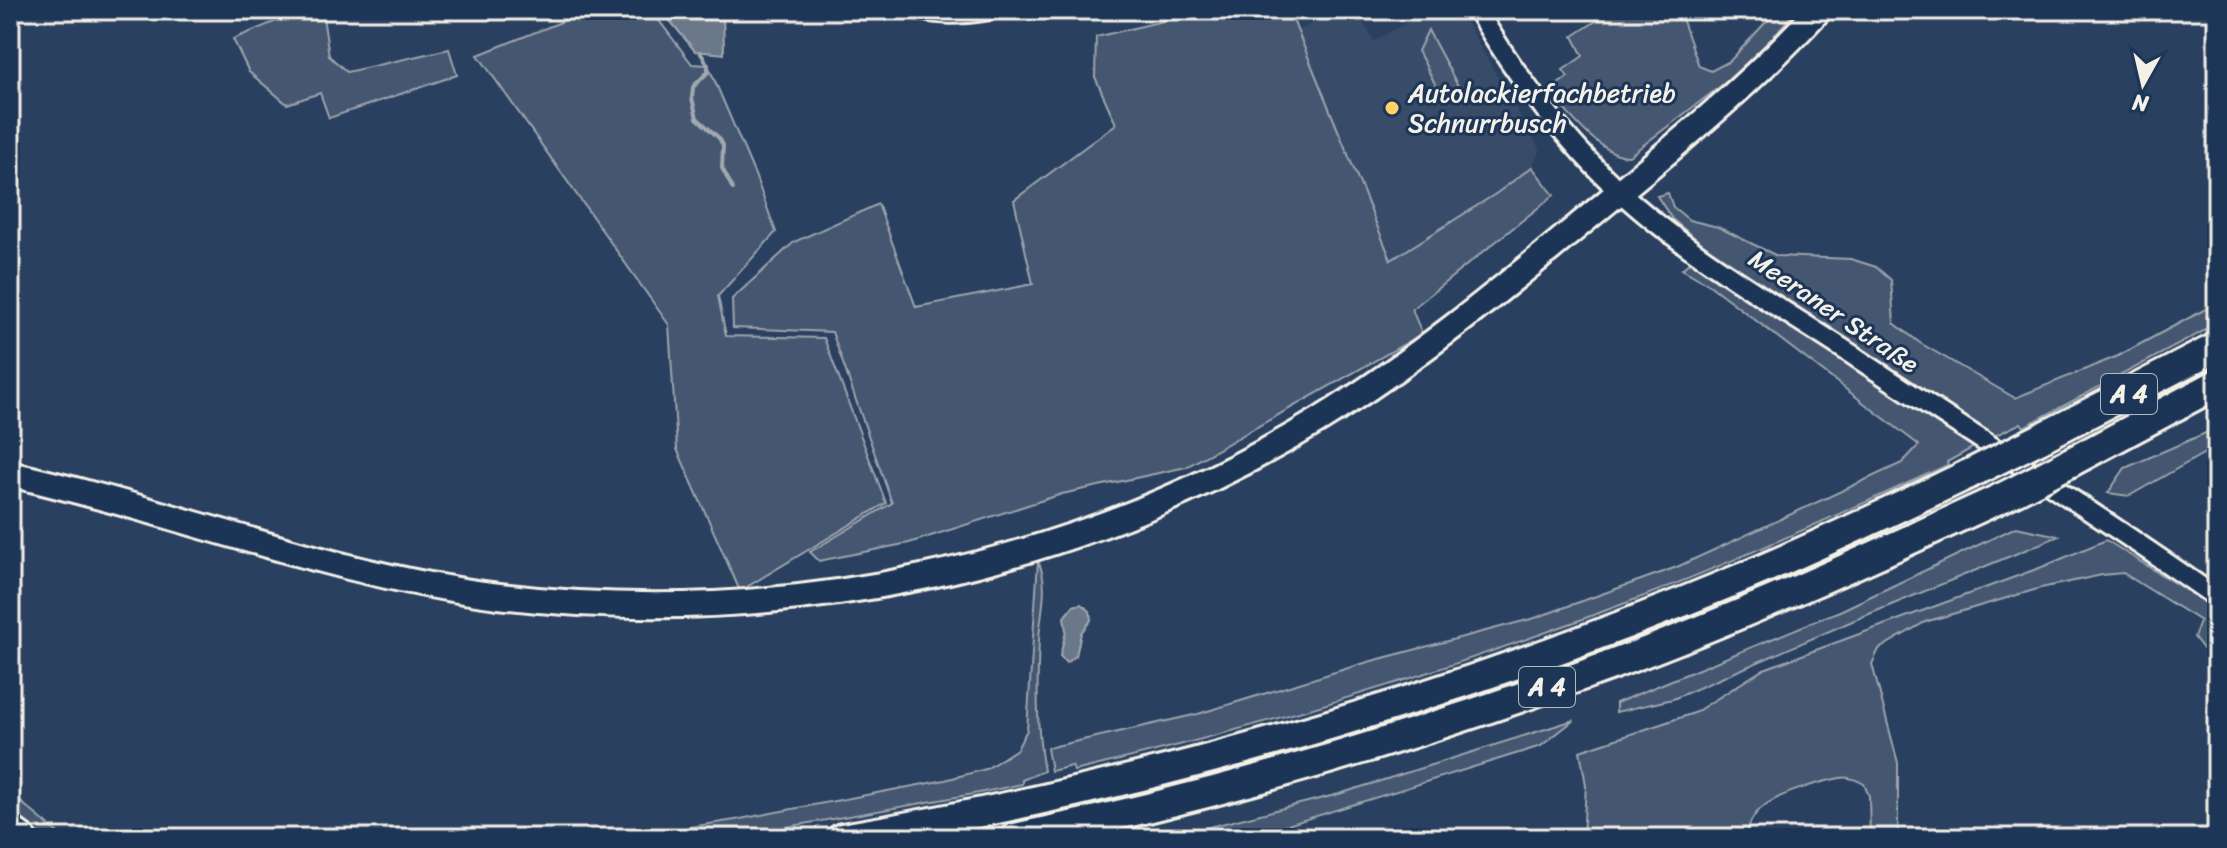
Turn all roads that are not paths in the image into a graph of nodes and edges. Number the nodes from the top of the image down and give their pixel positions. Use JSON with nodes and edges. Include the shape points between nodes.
{"nodes":[{"id":1,"x":920,"y":10,"type":"edge"},
{"id":2,"x":990,"y":10,"type":"edge"},
{"id":3,"x":1477,"y":10,"type":"edge"},
{"id":4,"x":1819,"y":10,"type":"edge"},
{"id":5,"x":1620,"y":191,"type":"junction"},
{"id":6,"x":2217,"y":347,"type":"edge"},
{"id":7,"x":2217,"y":384,"type":"edge"},
{"id":8,"x":10,"y":474,"type":"edge"},
{"id":9,"x":2217,"y":598,"type":"edge"},
{"id":10,"x":10,"y":830,"type":"edge"},
{"id":11,"x":1028,"y":835,"type":"edge"},
{"id":12,"x":21,"y":838,"type":"edge"},
{"id":13,"x":842,"y":838,"type":"edge"}],
"edges":[{"from":1,"to":2,"type":"street"},
{"from":3,"to":5,"type":"street","name":"Meeraner Straße","via":[[1531,92]]},
{"from":4,"to":5,"type":"main road","via":[[1757,75]]},
{"from":5,"to":8,"type":"main road","via":[[1432,343],[1262,453],[1147,507],[1072,535],[973,566],[853,591],[653,606],[575,603],[427,585],[276,549]]},
{"from":5,"to":9,"type":"street","name":"Meeraner Straße","via":[[1687,245]]},
{"from":6,"to":13,"type":"highway","number":"A 4","bridge":true,"via":[[1969,474],[1739,579],[1581,640],[1323,725],[1070,793]]},
{"from":7,"to":11,"type":"highway","number":"A 4","bridge":true,"via":[[2003,497],[1832,576],[1615,664],[1329,758]]},
{"from":10,"to":12,"type":"highway"}]}
